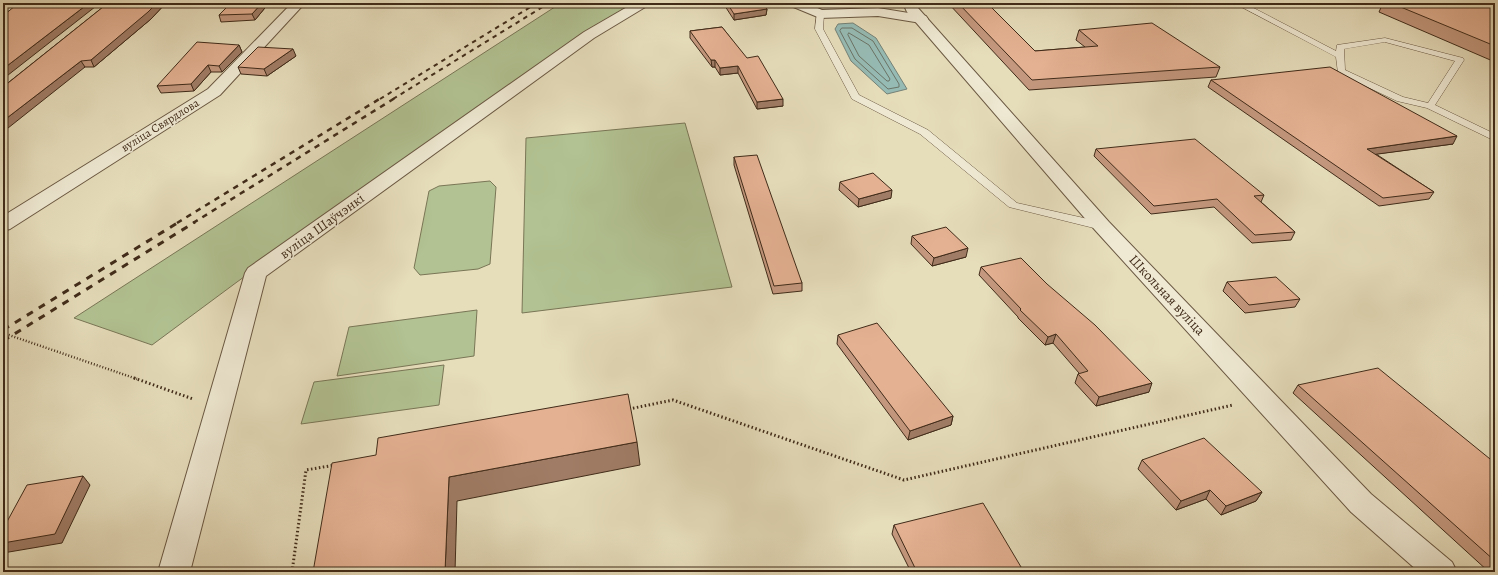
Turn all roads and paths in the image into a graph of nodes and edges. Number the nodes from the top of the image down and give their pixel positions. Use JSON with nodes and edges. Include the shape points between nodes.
{"nodes":[{"id":1,"x":86,"y":3,"type":"edge"},
{"id":2,"x":299,"y":3,"type":"edge"},
{"id":3,"x":643,"y":3,"type":"edge"},
{"id":4,"x":795,"y":3,"type":"edge"},
{"id":5,"x":1238,"y":3,"type":"edge"},
{"id":6,"x":3,"y":7,"type":"edge"},
{"id":7,"x":915,"y":11,"type":"edge"},
{"id":8,"x":820,"y":14,"type":"junction"},
{"id":9,"x":1340,"y":56,"type":"junction"},
{"id":10,"x":1430,"y":106,"type":"junction"},
{"id":11,"x":1495,"y":138,"type":"edge"},
{"id":12,"x":3,"y":225,"type":"edge"},
{"id":13,"x":1102,"y":226,"type":"junction"},
{"id":14,"x":3,"y":333,"type":"edge"},
{"id":15,"x":1263,"y":398,"type":"junction"},
{"id":16,"x":219,"y":408,"type":"junction"},
{"id":17,"x":626,"y":409,"type":"edge"},
{"id":18,"x":337,"y":464,"type":"edge"},
{"id":19,"x":174,"y":572,"type":"edge"},
{"id":20,"x":292,"y":572,"type":"edge"},
{"id":21,"x":1441,"y":572,"type":"edge"}],
"edges":[{"from":1,"to":6,"type":"street"},
{"from":2,"to":12,"type":"street","name":"вуліца Свярдлова","via":[[214,92]]},
{"from":3,"to":16,"type":"street","name":"вуліца Шаўчэнкі","via":[[590,35],[256,273]]},
{"from":4,"to":8,"type":"street"},
{"from":5,"to":9,"type":"lane"},
{"from":7,"to":8,"type":"street"},
{"from":7,"to":13,"type":"street","name":"Школьная вуліца"},
{"from":8,"to":13,"type":"lane","via":[[819,29],[855,97],[924,132],[1013,205]]},
{"from":9,"to":10,"type":"lane","via":[[1341,71],[1400,99]]},
{"from":9,"to":10,"type":"lane","via":[[1340,47],[1385,40],[1460,60]]},
{"from":10,"to":11,"type":"lane"},
{"from":13,"to":15,"type":"street","name":"Школьная вуліца"},
{"from":14,"to":16,"type":"path"},
{"from":15,"to":17,"type":"path","via":[[904,480],[673,400]]},
{"from":15,"to":21,"type":"street","name":"Школьная вуліца","via":[[1361,503]]},
{"from":16,"to":19,"type":"street","name":"вуліца Шаўчэнкі"},
{"from":18,"to":20,"type":"path","via":[[306,470]]}]}
